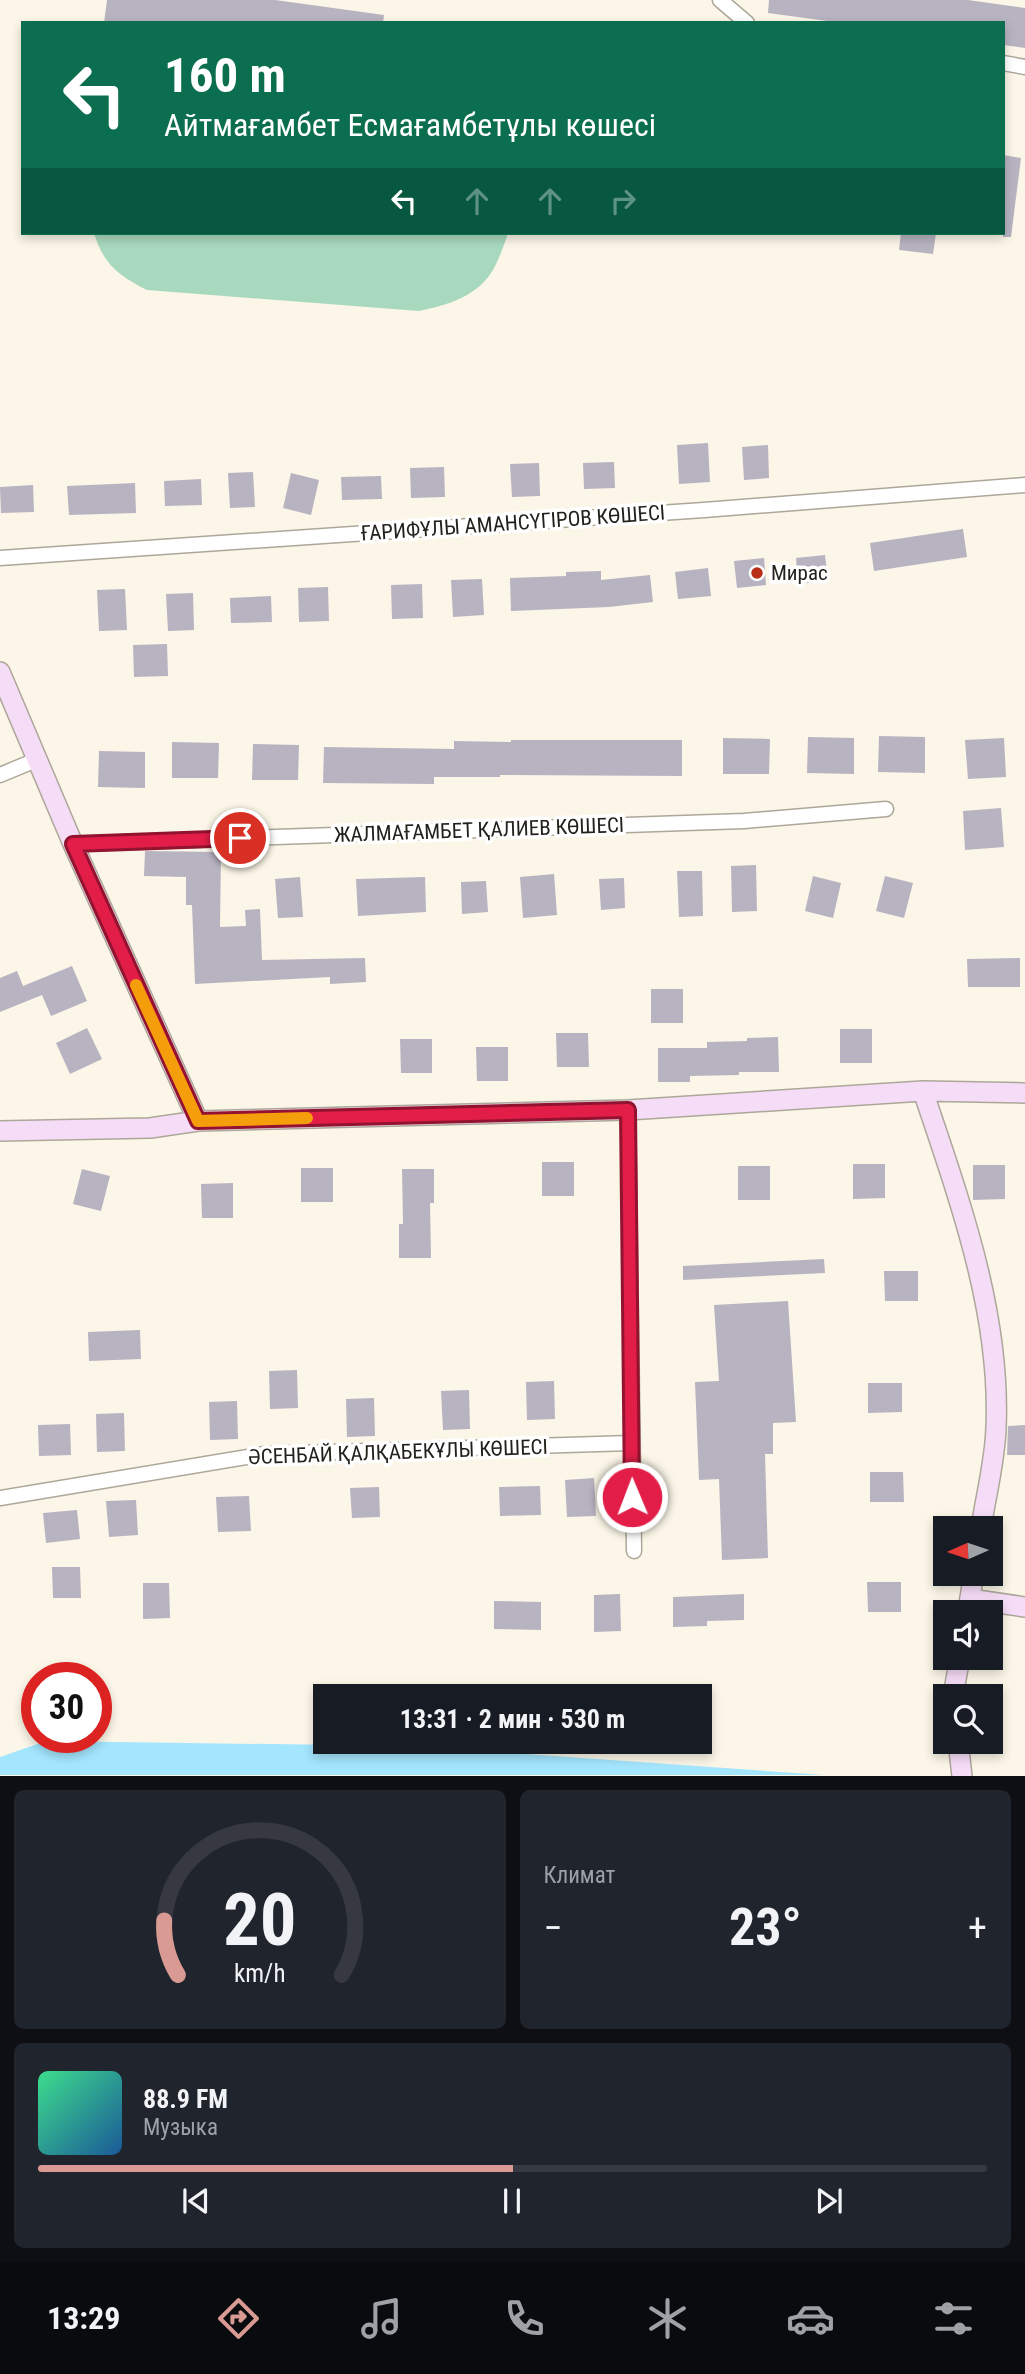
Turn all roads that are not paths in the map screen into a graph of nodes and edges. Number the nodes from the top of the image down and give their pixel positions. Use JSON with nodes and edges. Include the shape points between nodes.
{"nodes":[{"id":1,"x":720,"y":0,"type":"edge"},
{"id":2,"x":745,"y":21,"type":"edge"},
{"id":3,"x":1005,"y":64,"type":"edge"},
{"id":4,"x":1025,"y":67,"type":"edge"},
{"id":5,"x":1025,"y":485,"type":"edge"},
{"id":6,"x":0,"y":558,"type":"edge"},
{"id":7,"x":0,"y":672,"type":"edge"},
{"id":8,"x":36,"y":760,"type":"junction"},
{"id":9,"x":0,"y":775,"type":"edge"},
{"id":10,"x":886,"y":809,"type":"dead end"},
{"id":11,"x":73,"y":844,"type":"junction"},
{"id":12,"x":923,"y":1091,"type":"junction"},
{"id":13,"x":1025,"y":1093,"type":"edge"},
{"id":14,"x":628,"y":1110,"type":"junction"},
{"id":15,"x":198,"y":1121,"type":"junction"},
{"id":16,"x":0,"y":1131,"type":"edge"},
{"id":17,"x":631,"y":1443,"type":"junction"},
{"id":18,"x":0,"y":1498,"type":"edge"},
{"id":19,"x":983,"y":1516,"type":"edge"},
{"id":20,"x":634,"y":1551,"type":"dead end"},
{"id":21,"x":1003,"y":1606,"type":"edge"},
{"id":22,"x":1025,"y":1607,"type":"edge"},
{"id":23,"x":959,"y":1754,"type":"edge"},
{"id":24,"x":962,"y":1776,"type":"edge"}],
"edges":[{"from":1,"to":2,"type":"street"},
{"from":3,"to":4,"type":"street"},
{"from":5,"to":6,"type":"street","name":"ҒАРИФҰЛЫ АМАНСҮГІРОВ КӨШЕСІ"},
{"from":7,"to":8,"type":"street"},
{"from":8,"to":9,"type":"street"},
{"from":8,"to":11,"type":"street"},
{"from":10,"to":11,"type":"street","name":"ЖАЛМАҒАМБЕТ ҚАЛИЕВ КӨШЕСІ","via":[[744,821]]},
{"from":11,"to":15,"type":"street"},
{"from":12,"to":13,"type":"street"},
{"from":12,"to":14,"type":"street"},
{"from":12,"to":19,"type":"street","via":[[967,1225],[992,1342],[996,1429]]},
{"from":14,"to":15,"type":"street"},
{"from":14,"to":17,"type":"street"},
{"from":15,"to":16,"type":"street","via":[[150,1128]]},
{"from":17,"to":18,"type":"street","name":"ӘСЕНБАЙ ҚАЛҚАБЕКҰЛЫ КӨШЕСІ","via":[[265,1454]]},
{"from":17,"to":20,"type":"street"},
{"from":21,"to":22,"type":"street"},
{"from":23,"to":24,"type":"street"}]}
